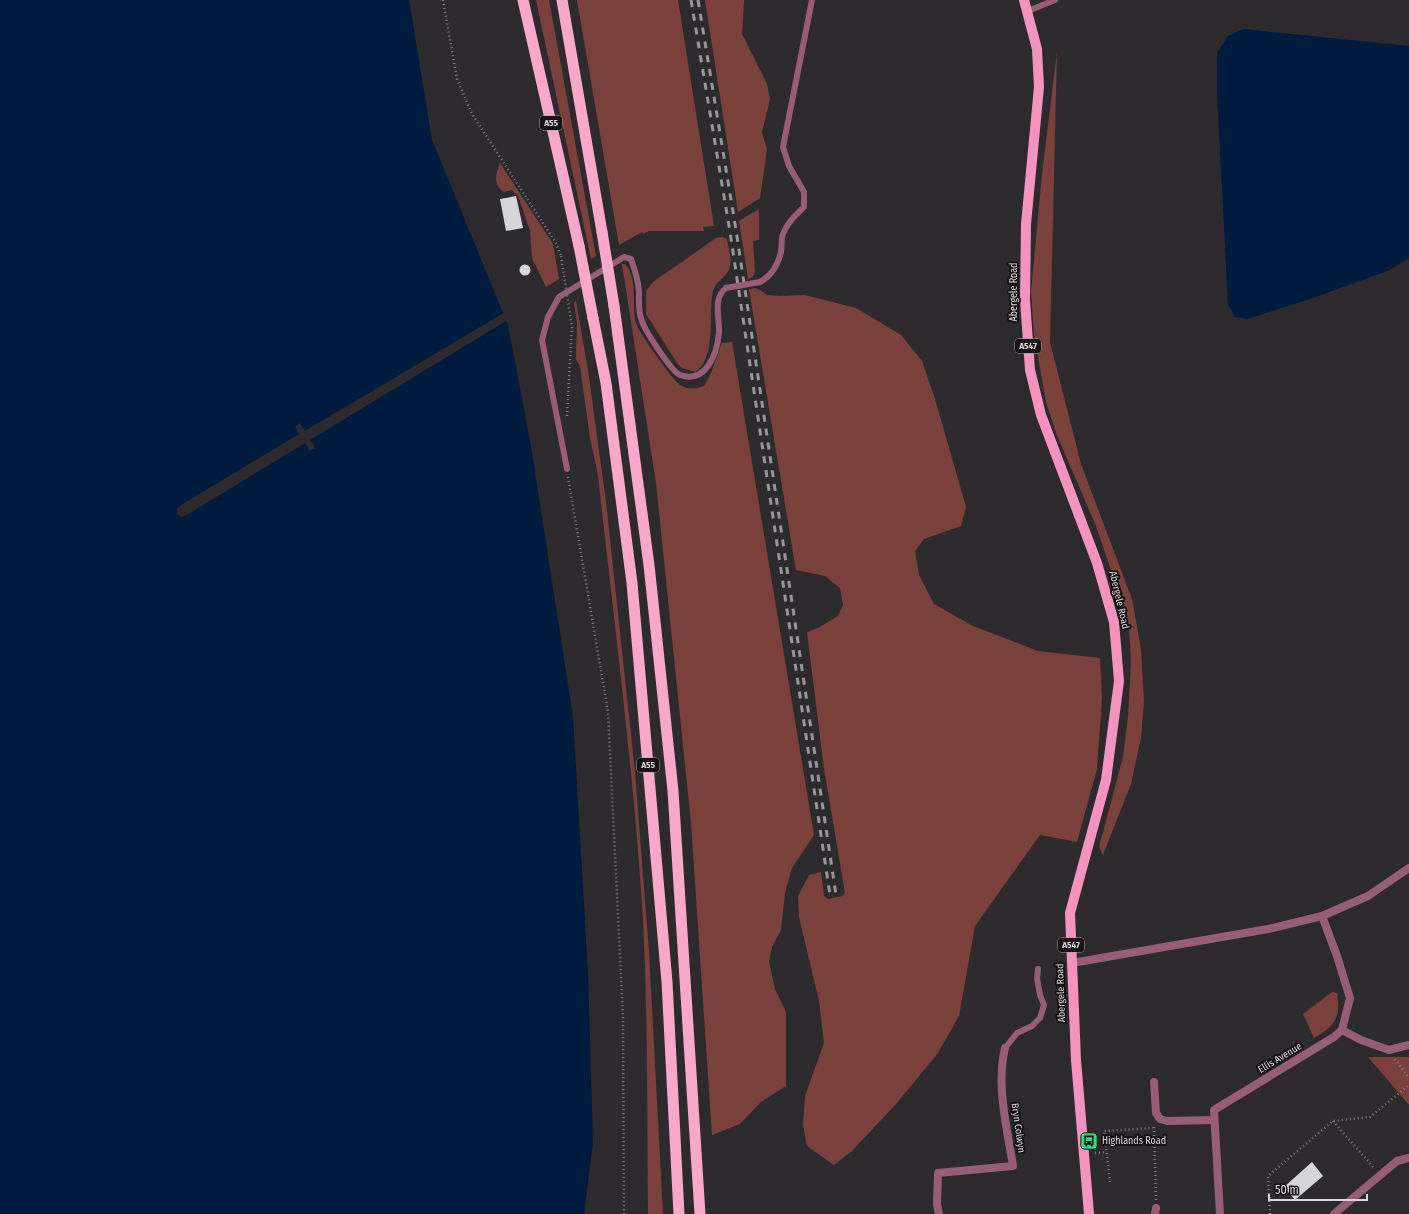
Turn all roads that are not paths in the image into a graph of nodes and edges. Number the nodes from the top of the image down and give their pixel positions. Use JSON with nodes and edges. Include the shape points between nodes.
{"nodes":[{"id":1,"x":523,"y":0,"type":"edge"},
{"id":2,"x":562,"y":0,"type":"edge"},
{"id":3,"x":812,"y":0,"type":"edge"},
{"id":4,"x":1024,"y":0,"type":"edge"},
{"id":5,"x":1055,"y":0,"type":"edge"},
{"id":6,"x":1028,"y":11,"type":"junction"},
{"id":7,"x":567,"y":469,"type":"road end"},
{"id":8,"x":1409,"y":868,"type":"edge"},
{"id":9,"x":1322,"y":916,"type":"junction"},
{"id":10,"x":1072,"y":963,"type":"junction"},
{"id":11,"x":1038,"y":969,"type":"dead end"},
{"id":12,"x":1342,"y":1030,"type":"junction"},
{"id":13,"x":1409,"y":1045,"type":"edge"},
{"id":14,"x":1005,"y":1048,"type":"joint"},
{"id":15,"x":1154,"y":1082,"type":"dead end"},
{"id":16,"x":1214,"y":1120,"type":"junction"},
{"id":17,"x":1409,"y":1158,"type":"edge"},
{"id":18,"x":679,"y":1214,"type":"edge"},
{"id":19,"x":700,"y":1214,"type":"edge"},
{"id":20,"x":939,"y":1214,"type":"edge"},
{"id":21,"x":1089,"y":1214,"type":"edge"},
{"id":22,"x":1220,"y":1214,"type":"edge"},
{"id":23,"x":1334,"y":1214,"type":"edge"}],
"edges":[{"from":1,"to":18,"type":"highway","number":"A55","bridge":true,"via":[[579,246],[606,382],[632,583],[667,982]]},
{"from":2,"to":19,"type":"highway","number":"A55","bridge":true,"via":[[614,306],[649,565],[673,791]]},
{"from":3,"to":7,"type":"lane","bridge":true,"via":[[783,147],[789,166],[804,192],[804,207],[792,218],[783,234],[774,270],[760,282],[726,288],[721,292],[717,307],[719,333],[709,367],[700,375],[689,378],[678,374],[670,366],[642,322],[637,274],[631,259],[624,258],[559,297],[548,317],[542,340]]},
{"from":4,"to":6,"type":"main road","name":"Abergele Road","number":"A547"},
{"from":5,"to":6,"type":"lane"},
{"from":6,"to":10,"type":"main road","name":"Abergele Road","number":"A547","via":[[1037,49],[1039,87],[1026,224],[1025,300],[1030,370],[1041,415],[1097,563],[1114,622],[1119,681],[1106,780],[1070,913]]},
{"from":8,"to":9,"type":"street","via":[[1368,896]]},
{"from":9,"to":10,"type":"street","via":[[1268,929]]},
{"from":9,"to":12,"type":"street","via":[[1350,998]]},
{"from":10,"to":21,"type":"main road","name":"Abergele Road","number":"A547","via":[[1076,1060]]},
{"from":11,"to":14,"type":"lane","via":[[1037,978],[1044,1005],[1040,1018],[1032,1026],[1017,1033]]},
{"from":12,"to":13,"type":"street","via":[[1388,1050]]},
{"from":12,"to":16,"type":"street","name":"Ellis Avenue","via":[[1214,1110]]},
{"from":14,"to":20,"type":"street","name":"Bryn Colwyn","via":[[1001,1064],[1013,1166],[938,1173]]},
{"from":15,"to":16,"type":"street","via":[[1156,1113],[1160,1119]]},
{"from":16,"to":22,"type":"street"},
{"from":17,"to":23,"type":"street","via":[[1397,1161]]}]}
